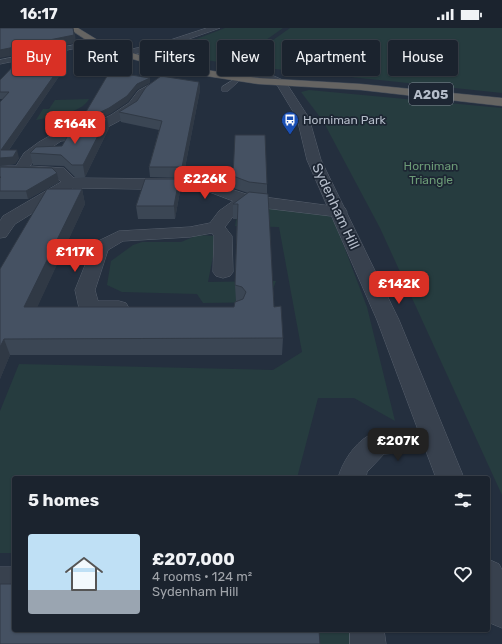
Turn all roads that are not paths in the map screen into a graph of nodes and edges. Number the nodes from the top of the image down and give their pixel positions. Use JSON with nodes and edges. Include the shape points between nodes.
{"nodes":[{"id":1,"x":72,"y":28,"type":"edge"},
{"id":2,"x":87,"y":28,"type":"edge"},
{"id":3,"x":216,"y":28,"type":"edge"},
{"id":4,"x":90,"y":40,"type":"edge"},
{"id":5,"x":108,"y":40,"type":"edge"},
{"id":6,"x":179,"y":40,"type":"edge"},
{"id":7,"x":74,"y":47,"type":"edge"},
{"id":8,"x":132,"y":53,"type":"edge"},
{"id":9,"x":0,"y":62,"type":"edge"},
{"id":10,"x":217,"y":73,"type":"edge"},
{"id":11,"x":240,"y":76,"type":"edge"},
{"id":12,"x":246,"y":76,"type":"edge"},
{"id":13,"x":274,"y":76,"type":"edge"},
{"id":14,"x":281,"y":83,"type":"junction"},
{"id":15,"x":155,"y":85,"type":"edge"},
{"id":16,"x":361,"y":86,"type":"junction"},
{"id":17,"x":225,"y":89,"type":"dead end"},
{"id":18,"x":502,"y":102,"type":"edge"},
{"id":19,"x":21,"y":169,"type":"junction"},
{"id":20,"x":0,"y":170,"type":"edge"},
{"id":21,"x":70,"y":183,"type":"junction"},
{"id":22,"x":246,"y":200,"type":"junction"},
{"id":23,"x":339,"y":212,"type":"junction"},
{"id":24,"x":216,"y":227,"type":"junction"},
{"id":25,"x":0,"y":233,"type":"edge"},
{"id":26,"x":222,"y":272,"type":"dead end"},
{"id":27,"x":135,"y":308,"type":"edge"},
{"id":28,"x":433,"y":438,"type":"junction"},
{"id":29,"x":353,"y":476,"type":"edge"},
{"id":30,"x":449,"y":476,"type":"edge"},
{"id":31,"x":490,"y":580,"type":"edge"},
{"id":32,"x":0,"y":583,"type":"edge"},
{"id":33,"x":12,"y":583,"type":"edge"},
{"id":34,"x":502,"y":612,"type":"edge"},
{"id":35,"x":367,"y":632,"type":"edge"},
{"id":36,"x":368,"y":644,"type":"edge"}],
"edges":[{"from":1,"to":4,"type":"highway","number":"A205"},
{"from":2,"to":5,"type":"highway","number":"A205"},
{"from":3,"to":6,"type":"street"},
{"from":7,"to":9,"type":"lane"},
{"from":8,"to":10,"type":"highway","number":"A205","via":[[180,69]]},
{"from":11,"to":17,"type":"lane"},
{"from":12,"to":14,"type":"highway","number":"A205"},
{"from":13,"to":16,"type":"highway","number":"A205","via":[[299,76]]},
{"from":14,"to":16,"type":"highway","number":"A205"},
{"from":14,"to":23,"type":"street","name":"Sydenham Hill","via":[[303,118],[314,160]]},
{"from":15,"to":19,"type":"street","via":[[142,93],[133,106],[109,121],[82,135],[58,137],[44,145],[29,156]]},
{"from":16,"to":18,"type":"highway","number":"A205"},
{"from":19,"to":20,"type":"street"},
{"from":19,"to":21,"type":"street","via":[[60,171]]},
{"from":21,"to":22,"type":"street","via":[[206,186]]},
{"from":21,"to":25,"type":"street","via":[[9,220]]},
{"from":22,"to":23,"type":"street"},
{"from":22,"to":24,"type":"street","via":[[223,214]]},
{"from":23,"to":28,"type":"street","name":"Sydenham Hill","via":[[388,320]]},
{"from":24,"to":26,"type":"street","via":[[223,236]]},
{"from":24,"to":27,"type":"street","via":[[190,232],[119,236],[100,247],[85,290],[89,308]]},
{"from":28,"to":29,"type":"street","via":[[377,444],[355,467]]},
{"from":28,"to":30,"type":"street","name":"Sydenham Hill"},
{"from":31,"to":34,"type":"street"},
{"from":32,"to":33,"type":"street"},
{"from":35,"to":36,"type":"street"}]}
